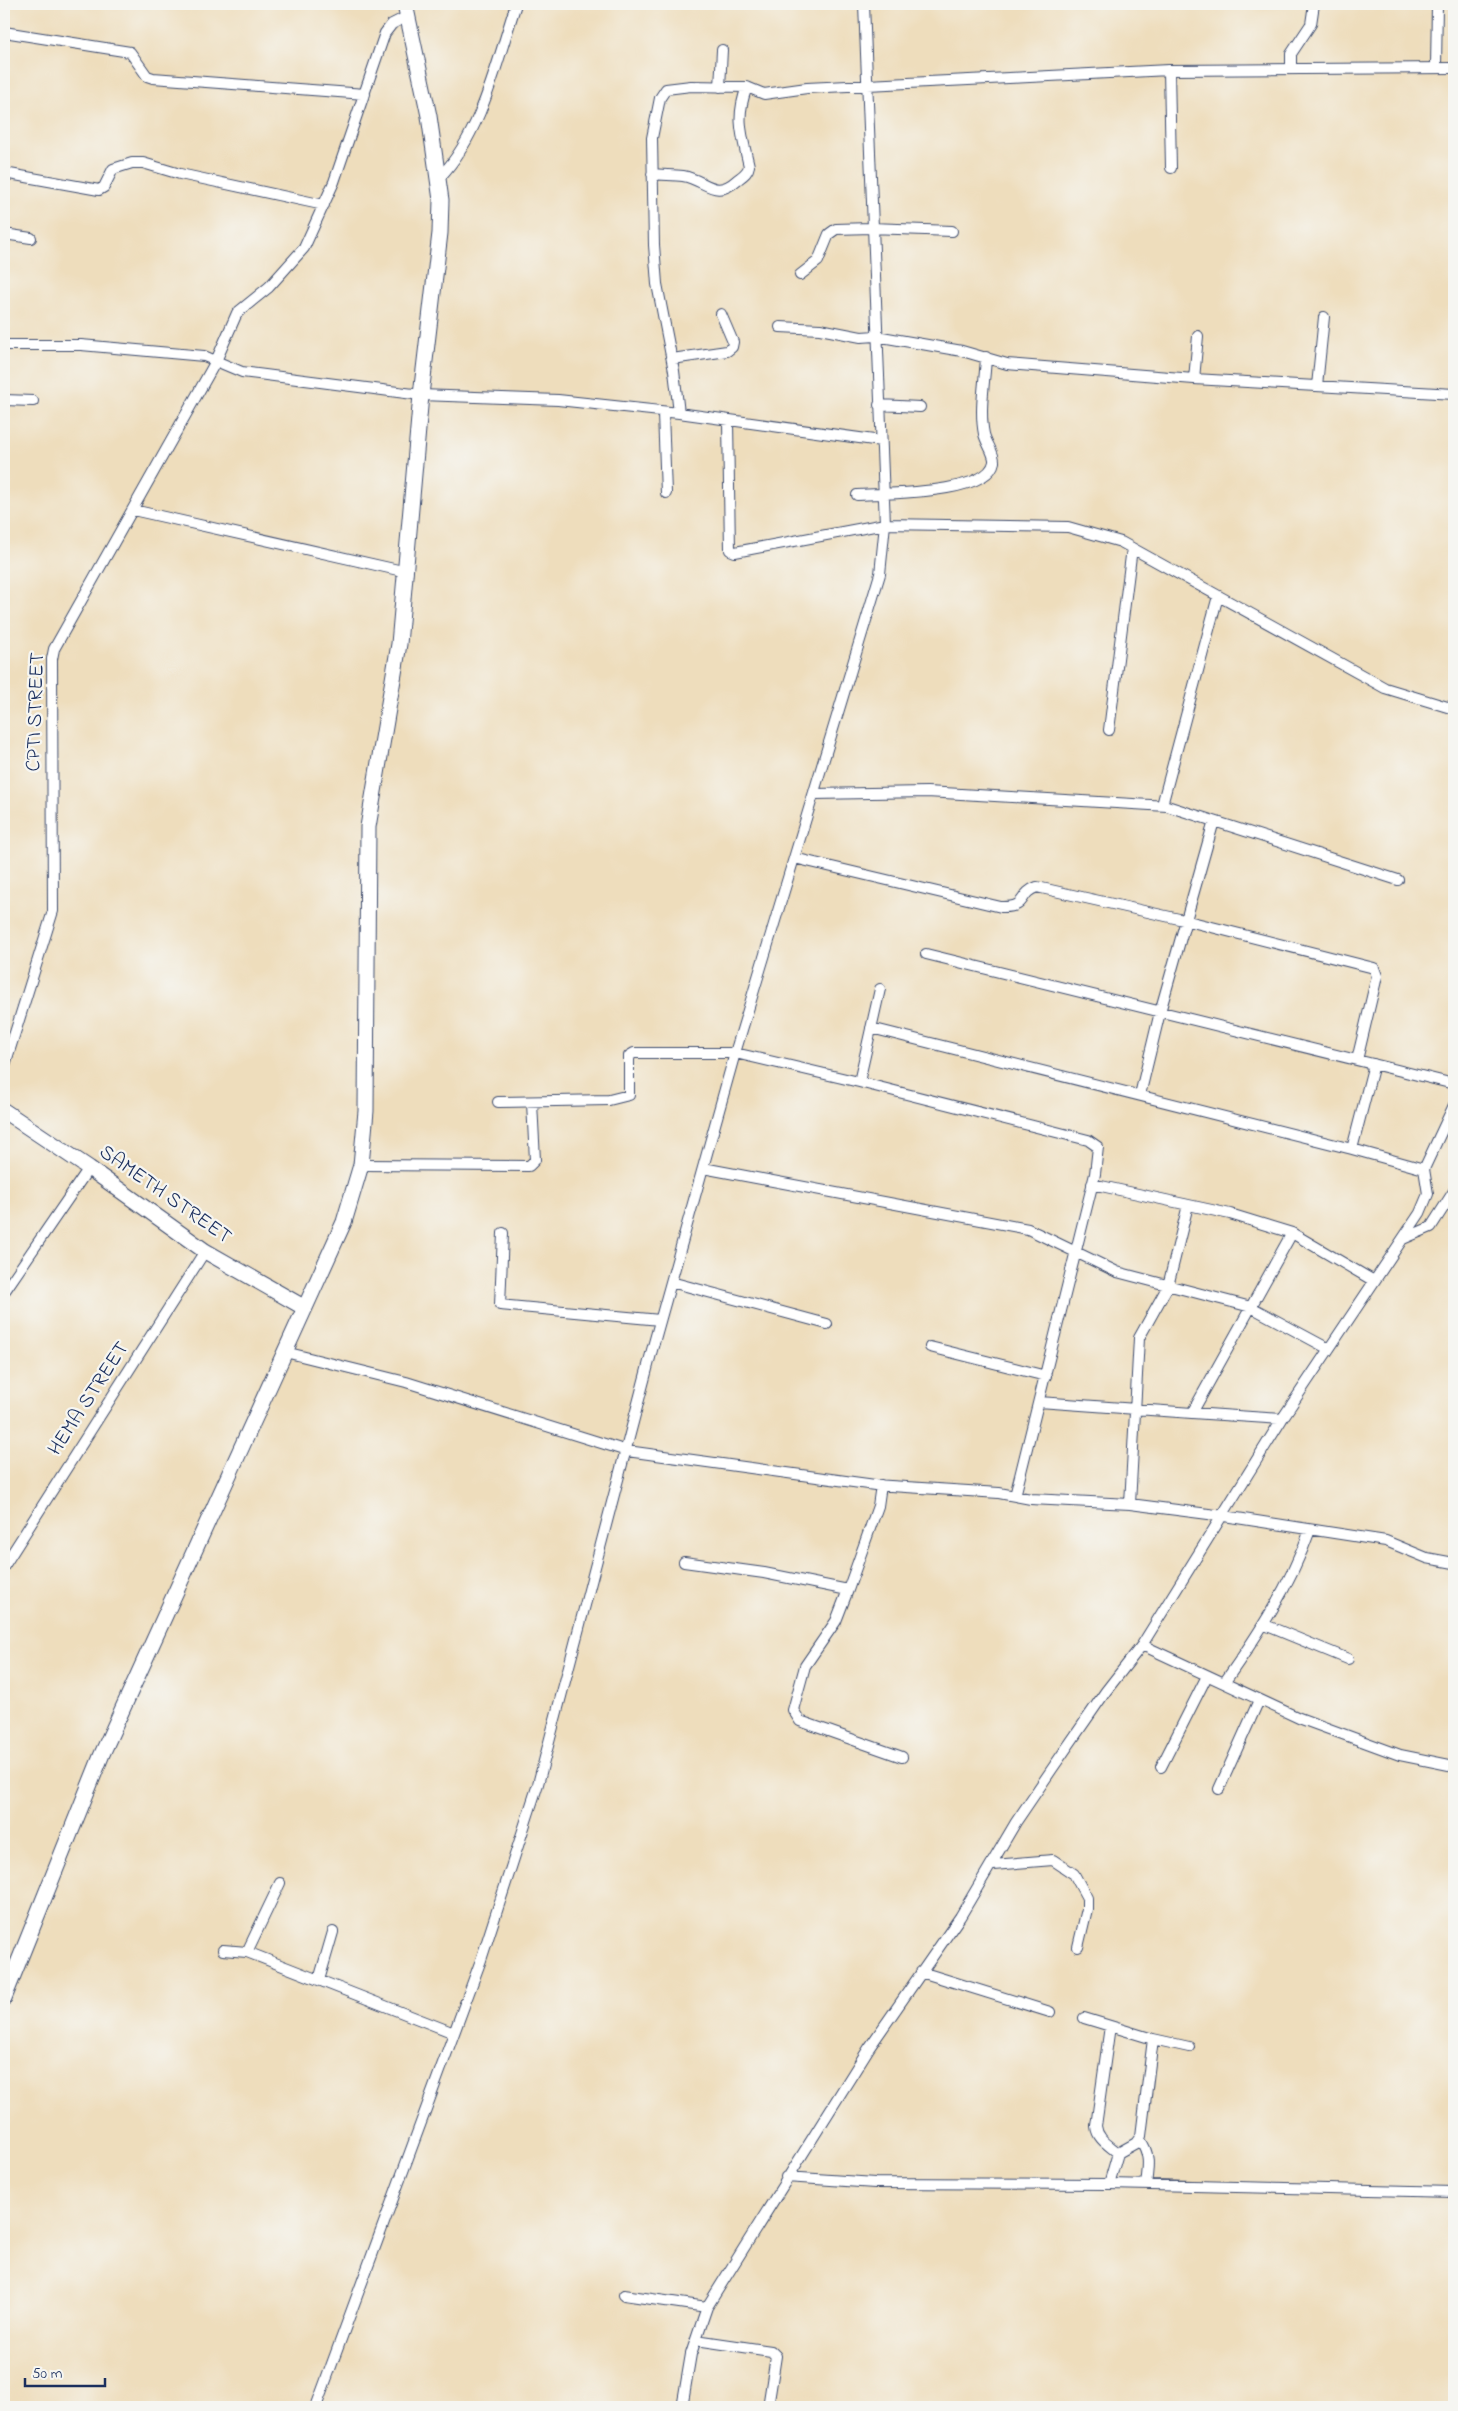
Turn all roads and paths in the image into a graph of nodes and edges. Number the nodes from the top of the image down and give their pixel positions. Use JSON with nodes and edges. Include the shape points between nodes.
{"nodes":[{"id":1,"x":516,"y":4,"type":"edge"},
{"id":2,"x":864,"y":4,"type":"edge"},
{"id":3,"x":1314,"y":4,"type":"edge"},
{"id":4,"x":1437,"y":4,"type":"edge"},
{"id":5,"x":407,"y":10,"type":"edge"},
{"id":6,"x":4,"y":32,"type":"edge"},
{"id":7,"x":722,"y":50,"type":"dead end"},
{"id":8,"x":1436,"y":68,"type":"junction"},
{"id":9,"x":1454,"y":68,"type":"edge"},
{"id":10,"x":1291,"y":69,"type":"junction"},
{"id":11,"x":1169,"y":70,"type":"junction"},
{"id":12,"x":866,"y":85,"type":"junction"},
{"id":13,"x":720,"y":87,"type":"junction"},
{"id":14,"x":747,"y":87,"type":"junction"},
{"id":15,"x":364,"y":94,"type":"junction"},
{"id":16,"x":1171,"y":168,"type":"dead end"},
{"id":17,"x":4,"y":173,"type":"edge"},
{"id":18,"x":652,"y":174,"type":"junction"},
{"id":19,"x":440,"y":177,"type":"junction"},
{"id":20,"x":324,"y":205,"type":"junction"},
{"id":21,"x":871,"y":228,"type":"junction"},
{"id":22,"x":952,"y":231,"type":"dead end"},
{"id":23,"x":4,"y":234,"type":"edge"},
{"id":24,"x":31,"y":238,"type":"dead end"},
{"id":25,"x":800,"y":275,"type":"dead end"},
{"id":26,"x":721,"y":314,"type":"dead end"},
{"id":27,"x":1324,"y":317,"type":"dead end"},
{"id":28,"x":780,"y":327,"type":"dead end"},
{"id":29,"x":876,"y":336,"type":"junction"},
{"id":30,"x":1198,"y":336,"type":"dead end"},
{"id":31,"x":4,"y":346,"type":"edge"},
{"id":32,"x":986,"y":357,"type":"junction"},
{"id":33,"x":672,"y":358,"type":"junction"},
{"id":34,"x":216,"y":361,"type":"junction"},
{"id":35,"x":1194,"y":379,"type":"junction"},
{"id":36,"x":1317,"y":386,"type":"junction"},
{"id":37,"x":1454,"y":394,"type":"edge"},
{"id":38,"x":421,"y":395,"type":"junction"},
{"id":39,"x":4,"y":400,"type":"edge"},
{"id":40,"x":33,"y":401,"type":"dead end"},
{"id":41,"x":879,"y":405,"type":"junction"},
{"id":42,"x":920,"y":407,"type":"dead end"},
{"id":43,"x":663,"y":413,"type":"junction"},
{"id":44,"x":678,"y":413,"type":"junction"},
{"id":45,"x":728,"y":421,"type":"junction"},
{"id":46,"x":880,"y":441,"type":"junction"},
{"id":47,"x":666,"y":493,"type":"dead end"},
{"id":48,"x":883,"y":493,"type":"junction"},
{"id":49,"x":857,"y":495,"type":"dead end"},
{"id":50,"x":133,"y":510,"type":"junction"},
{"id":51,"x":885,"y":524,"type":"junction"},
{"id":52,"x":1132,"y":548,"type":"junction"},
{"id":53,"x":407,"y":572,"type":"junction"},
{"id":54,"x":1218,"y":596,"type":"junction"},
{"id":55,"x":1454,"y":709,"type":"edge"},
{"id":56,"x":1109,"y":730,"type":"dead end"},
{"id":57,"x":814,"y":794,"type":"junction"},
{"id":58,"x":1162,"y":805,"type":"junction"},
{"id":59,"x":1214,"y":821,"type":"junction"},
{"id":60,"x":794,"y":858,"type":"junction"},
{"id":61,"x":1398,"y":880,"type":"dead end"},
{"id":62,"x":1188,"y":921,"type":"junction"},
{"id":63,"x":926,"y":954,"type":"dead end"},
{"id":64,"x":880,"y":989,"type":"dead end"},
{"id":65,"x":1160,"y":1012,"type":"junction"},
{"id":66,"x":871,"y":1028,"type":"junction"},
{"id":67,"x":735,"y":1053,"type":"junction"},
{"id":68,"x":1356,"y":1060,"type":"junction"},
{"id":69,"x":1374,"y":1064,"type":"junction"},
{"id":70,"x":4,"y":1068,"type":"edge"},
{"id":71,"x":859,"y":1082,"type":"junction"},
{"id":72,"x":1454,"y":1084,"type":"edge"},
{"id":73,"x":1140,"y":1095,"type":"junction"},
{"id":74,"x":498,"y":1102,"type":"dead end"},
{"id":75,"x":532,"y":1103,"type":"junction"},
{"id":76,"x":1454,"y":1106,"type":"edge"},
{"id":77,"x":4,"y":1111,"type":"edge"},
{"id":78,"x":1352,"y":1149,"type":"junction"},
{"id":79,"x":361,"y":1165,"type":"junction"},
{"id":80,"x":89,"y":1168,"type":"junction"},
{"id":81,"x":703,"y":1168,"type":"junction"},
{"id":82,"x":1424,"y":1169,"type":"junction"},
{"id":83,"x":1092,"y":1184,"type":"junction"},
{"id":84,"x":1454,"y":1191,"type":"edge"},
{"id":85,"x":1188,"y":1205,"type":"junction"},
{"id":86,"x":503,"y":1233,"type":"dead end"},
{"id":87,"x":1292,"y":1233,"type":"junction"},
{"id":88,"x":1402,"y":1239,"type":"junction"},
{"id":89,"x":206,"y":1251,"type":"junction"},
{"id":90,"x":1076,"y":1252,"type":"junction"},
{"id":91,"x":1374,"y":1281,"type":"junction"},
{"id":92,"x":671,"y":1282,"type":"junction"},
{"id":93,"x":1168,"y":1286,"type":"junction"},
{"id":94,"x":4,"y":1292,"type":"edge"},
{"id":95,"x":1251,"y":1307,"type":"junction"},
{"id":96,"x":305,"y":1308,"type":"junction"},
{"id":97,"x":660,"y":1320,"type":"junction"},
{"id":98,"x":827,"y":1324,"type":"dead end"},
{"id":99,"x":930,"y":1346,"type":"dead end"},
{"id":100,"x":1329,"y":1349,"type":"junction"},
{"id":101,"x":285,"y":1352,"type":"junction"},
{"id":102,"x":1046,"y":1376,"type":"junction"},
{"id":103,"x":1039,"y":1402,"type":"junction"},
{"id":104,"x":1136,"y":1409,"type":"junction"},
{"id":105,"x":1192,"y":1413,"type":"junction"},
{"id":106,"x":1282,"y":1419,"type":"junction"},
{"id":107,"x":627,"y":1451,"type":"junction"},
{"id":108,"x":882,"y":1485,"type":"junction"},
{"id":109,"x":1015,"y":1496,"type":"junction"},
{"id":110,"x":1130,"y":1504,"type":"junction"},
{"id":111,"x":1224,"y":1516,"type":"junction"},
{"id":112,"x":1310,"y":1530,"type":"junction"},
{"id":113,"x":684,"y":1562,"type":"dead end"},
{"id":114,"x":1454,"y":1563,"type":"edge"},
{"id":115,"x":4,"y":1566,"type":"edge"},
{"id":116,"x":848,"y":1590,"type":"junction"},
{"id":117,"x":1265,"y":1625,"type":"junction"},
{"id":118,"x":1142,"y":1645,"type":"junction"},
{"id":119,"x":1348,"y":1659,"type":"dead end"},
{"id":120,"x":1207,"y":1676,"type":"junction"},
{"id":121,"x":1224,"y":1683,"type":"junction"},
{"id":122,"x":1259,"y":1700,"type":"junction"},
{"id":123,"x":902,"y":1757,"type":"dead end"},
{"id":124,"x":1454,"y":1766,"type":"edge"},
{"id":125,"x":1161,"y":1767,"type":"dead end"},
{"id":126,"x":1219,"y":1788,"type":"dead end"},
{"id":127,"x":993,"y":1865,"type":"junction"},
{"id":128,"x":280,"y":1883,"type":"dead end"},
{"id":129,"x":334,"y":1932,"type":"dead end"},
{"id":130,"x":1078,"y":1947,"type":"dead end"},
{"id":131,"x":223,"y":1950,"type":"dead end"},
{"id":132,"x":247,"y":1952,"type":"junction"},
{"id":133,"x":921,"y":1972,"type":"junction"},
{"id":134,"x":319,"y":1980,"type":"junction"},
{"id":135,"x":4,"y":1998,"type":"edge"},
{"id":136,"x":1050,"y":2012,"type":"dead end"},
{"id":137,"x":1084,"y":2018,"type":"dead end"},
{"id":138,"x":1110,"y":2026,"type":"junction"},
{"id":139,"x":454,"y":2033,"type":"junction"},
{"id":140,"x":1153,"y":2039,"type":"junction"},
{"id":141,"x":1189,"y":2047,"type":"dead end"},
{"id":142,"x":1140,"y":2140,"type":"junction"},
{"id":143,"x":1118,"y":2153,"type":"junction"},
{"id":144,"x":786,"y":2177,"type":"junction"},
{"id":145,"x":1109,"y":2184,"type":"junction"},
{"id":146,"x":1146,"y":2185,"type":"junction"},
{"id":147,"x":1454,"y":2192,"type":"edge"},
{"id":148,"x":624,"y":2295,"type":"dead end"},
{"id":149,"x":707,"y":2307,"type":"junction"},
{"id":150,"x":696,"y":2340,"type":"junction"},
{"id":151,"x":316,"y":2407,"type":"edge"},
{"id":152,"x":682,"y":2407,"type":"edge"},
{"id":153,"x":768,"y":2407,"type":"edge"}],
"edges":[{"from":1,"to":19,"type":"street","via":[[477,119],[456,160]]},
{"from":2,"to":12,"type":"street"},
{"from":3,"to":10,"type":"street","via":[[1311,24],[1291,54]]},
{"from":4,"to":8,"type":"street"},
{"from":5,"to":15,"type":"street","name":"CPTI STREET","via":[[388,27]]},
{"from":5,"to":19,"type":"street"},
{"from":6,"to":15,"type":"street","via":[[130,52],[147,76],[153,78]]},
{"from":7,"to":13,"type":"street"},
{"from":8,"to":9,"type":"street"},
{"from":8,"to":10,"type":"street"},
{"from":10,"to":11,"type":"street"},
{"from":11,"to":12,"type":"street"},
{"from":11,"to":16,"type":"street"},
{"from":12,"to":14,"type":"street","via":[[764,94]]},
{"from":12,"to":21,"type":"street"},
{"from":13,"to":14,"type":"street"},
{"from":13,"to":18,"type":"street","via":[[672,87],[662,92],[652,138]]},
{"from":14,"to":18,"type":"street","via":[[739,123],[748,172],[721,190],[684,176]]},
{"from":15,"to":20,"type":"street","name":"CPTI STREET"},
{"from":17,"to":20,"type":"street","via":[[99,190],[104,188],[113,169],[143,163]]},
{"from":18,"to":33,"type":"street","via":[[655,264]]},
{"from":19,"to":38,"type":"street","via":[[440,233]]},
{"from":20,"to":34,"type":"street","name":"CPTI STREET","via":[[304,248],[268,287],[237,313]]},
{"from":21,"to":22,"type":"street"},
{"from":21,"to":25,"type":"street","via":[[836,229],[829,234],[818,261]]},
{"from":21,"to":29,"type":"street"},
{"from":23,"to":24,"type":"street"},
{"from":26,"to":33,"type":"street","via":[[733,342],[732,347],[726,351]]},
{"from":27,"to":36,"type":"street"},
{"from":28,"to":29,"type":"street"},
{"from":29,"to":32,"type":"street"},
{"from":29,"to":41,"type":"street"},
{"from":30,"to":35,"type":"street"},
{"from":31,"to":34,"type":"street","via":[[81,345],[204,356]]},
{"from":32,"to":35,"type":"street","via":[[1007,364]]},
{"from":32,"to":48,"type":"street","via":[[982,421],[994,465],[980,479],[958,487]]},
{"from":33,"to":44,"type":"street"},
{"from":34,"to":38,"type":"street","via":[[242,372]]},
{"from":34,"to":50,"type":"street","name":"CPTI STREET"},
{"from":35,"to":36,"type":"street"},
{"from":36,"to":37,"type":"street"},
{"from":38,"to":43,"type":"street","via":[[558,400]]},
{"from":38,"to":53,"type":"street"},
{"from":39,"to":40,"type":"street"},
{"from":41,"to":42,"type":"street"},
{"from":41,"to":46,"type":"street"},
{"from":43,"to":44,"type":"street"},
{"from":43,"to":47,"type":"street"},
{"from":44,"to":45,"type":"street"},
{"from":45,"to":46,"type":"street"},
{"from":45,"to":51,"type":"street","via":[[730,550],[735,552]]},
{"from":46,"to":48,"type":"street"},
{"from":48,"to":49,"type":"street"},
{"from":48,"to":51,"type":"street"},
{"from":50,"to":53,"type":"street"},
{"from":50,"to":70,"type":"street","name":"CPTI STREET","via":[[52,654],[52,911]]},
{"from":51,"to":52,"type":"street","via":[[1068,527]]},
{"from":51,"to":57,"type":"street","via":[[880,574]]},
{"from":52,"to":54,"type":"street"},
{"from":52,"to":56,"type":"street"},
{"from":53,"to":79,"type":"street","via":[[399,644],[368,827],[366,1111]]},
{"from":54,"to":55,"type":"street","via":[[1385,688]]},
{"from":54,"to":58,"type":"street"},
{"from":57,"to":58,"type":"street","via":[[927,792]]},
{"from":57,"to":60,"type":"street"},
{"from":58,"to":59,"type":"street"},
{"from":59,"to":61,"type":"street"},
{"from":59,"to":62,"type":"street"},
{"from":60,"to":62,"type":"street","via":[[1001,907],[1013,908],[1020,904],[1029,890],[1037,887]]},
{"from":60,"to":67,"type":"street"},
{"from":62,"to":65,"type":"street"},
{"from":62,"to":68,"type":"street","via":[[1374,968],[1377,976]]},
{"from":63,"to":65,"type":"street"},
{"from":64,"to":66,"type":"street"},
{"from":65,"to":68,"type":"street"},
{"from":65,"to":73,"type":"street"},
{"from":66,"to":71,"type":"street"},
{"from":66,"to":73,"type":"street"},
{"from":67,"to":71,"type":"street"},
{"from":67,"to":75,"type":"street","via":[[634,1053],[629,1056],[629,1095],[626,1097]]},
{"from":67,"to":81,"type":"street"},
{"from":68,"to":69,"type":"street"},
{"from":69,"to":72,"type":"street"},
{"from":69,"to":78,"type":"street"},
{"from":71,"to":83,"type":"street","via":[[1088,1140],[1098,1147]]},
{"from":73,"to":78,"type":"street"},
{"from":74,"to":75,"type":"street"},
{"from":75,"to":79,"type":"street","via":[[534,1160],[529,1166]]},
{"from":76,"to":82,"type":"street"},
{"from":77,"to":80,"type":"street","name":"SAMETH STREET"},
{"from":78,"to":82,"type":"street"},
{"from":79,"to":96,"type":"street","via":[[344,1222]]},
{"from":80,"to":89,"type":"street","name":"SAMETH STREET"},
{"from":80,"to":94,"type":"street"},
{"from":81,"to":90,"type":"street","via":[[1028,1229]]},
{"from":81,"to":92,"type":"street"},
{"from":82,"to":88,"type":"street","via":[[1428,1194]]},
{"from":83,"to":85,"type":"street"},
{"from":83,"to":90,"type":"street"},
{"from":84,"to":88,"type":"street","via":[[1430,1227]]},
{"from":85,"to":87,"type":"street"},
{"from":85,"to":93,"type":"street"},
{"from":86,"to":97,"type":"street","via":[[500,1305]]},
{"from":87,"to":91,"type":"street"},
{"from":87,"to":95,"type":"street"},
{"from":88,"to":91,"type":"street"},
{"from":89,"to":96,"type":"street","name":"SAMETH STREET"},
{"from":89,"to":115,"type":"street","name":"HEMA STREET"},
{"from":90,"to":93,"type":"street","via":[[1117,1272]]},
{"from":90,"to":102,"type":"street"},
{"from":91,"to":100,"type":"street"},
{"from":92,"to":97,"type":"street"},
{"from":92,"to":98,"type":"street"},
{"from":93,"to":95,"type":"street"},
{"from":93,"to":104,"type":"street","via":[[1139,1338]]},
{"from":95,"to":100,"type":"street"},
{"from":95,"to":105,"type":"street"},
{"from":96,"to":101,"type":"street"},
{"from":97,"to":107,"type":"street"},
{"from":99,"to":102,"type":"street"},
{"from":100,"to":106,"type":"street"},
{"from":101,"to":107,"type":"street","via":[[406,1382]]},
{"from":101,"to":135,"type":"street","via":[[102,1754]]},
{"from":102,"to":103,"type":"street"},
{"from":103,"to":104,"type":"street"},
{"from":103,"to":109,"type":"street"},
{"from":104,"to":105,"type":"street"},
{"from":104,"to":110,"type":"street"},
{"from":105,"to":106,"type":"street"},
{"from":106,"to":111,"type":"street"},
{"from":107,"to":108,"type":"street"},
{"from":107,"to":139,"type":"street","via":[[538,1784]]},
{"from":108,"to":109,"type":"street"},
{"from":108,"to":116,"type":"street","via":[[878,1506]]},
{"from":109,"to":110,"type":"street"},
{"from":110,"to":111,"type":"street"},
{"from":111,"to":112,"type":"street"},
{"from":111,"to":118,"type":"street"},
{"from":112,"to":114,"type":"street","via":[[1386,1542],[1427,1558]]},
{"from":112,"to":117,"type":"street","via":[[1301,1557]]},
{"from":113,"to":116,"type":"street","via":[[764,1573]]},
{"from":116,"to":123,"type":"street","via":[[836,1621],[805,1666],[793,1710],[800,1721]]},
{"from":117,"to":119,"type":"street"},
{"from":117,"to":121,"type":"street"},
{"from":118,"to":120,"type":"street"},
{"from":118,"to":127,"type":"street","via":[[1047,1776],[1016,1822]]},
{"from":120,"to":121,"type":"street"},
{"from":120,"to":125,"type":"street"},
{"from":121,"to":122,"type":"street"},
{"from":122,"to":124,"type":"street","via":[[1400,1756]]},
{"from":122,"to":126,"type":"street"},
{"from":127,"to":130,"type":"street","via":[[1053,1860],[1074,1874],[1086,1898],[1087,1909]]},
{"from":127,"to":133,"type":"street"},
{"from":128,"to":132,"type":"street"},
{"from":129,"to":134,"type":"street"},
{"from":131,"to":132,"type":"street"},
{"from":132,"to":134,"type":"street"},
{"from":133,"to":136,"type":"street"},
{"from":133,"to":144,"type":"street"},
{"from":134,"to":139,"type":"street"},
{"from":137,"to":138,"type":"street"},
{"from":138,"to":140,"type":"street"},
{"from":138,"to":143,"type":"street","via":[[1096,2126],[1102,2140]]},
{"from":139,"to":151,"type":"street"},
{"from":140,"to":141,"type":"street"},
{"from":140,"to":142,"type":"street"},
{"from":142,"to":143,"type":"street"},
{"from":142,"to":146,"type":"street","via":[[1149,2160]]},
{"from":143,"to":145,"type":"street"},
{"from":144,"to":145,"type":"street","via":[[875,2183]]},
{"from":144,"to":149,"type":"street"},
{"from":145,"to":146,"type":"street"},
{"from":146,"to":147,"type":"street"},
{"from":148,"to":149,"type":"street"},
{"from":149,"to":150,"type":"street"},
{"from":150,"to":152,"type":"street"},
{"from":150,"to":153,"type":"street","via":[[771,2351],[776,2356]]}]}
